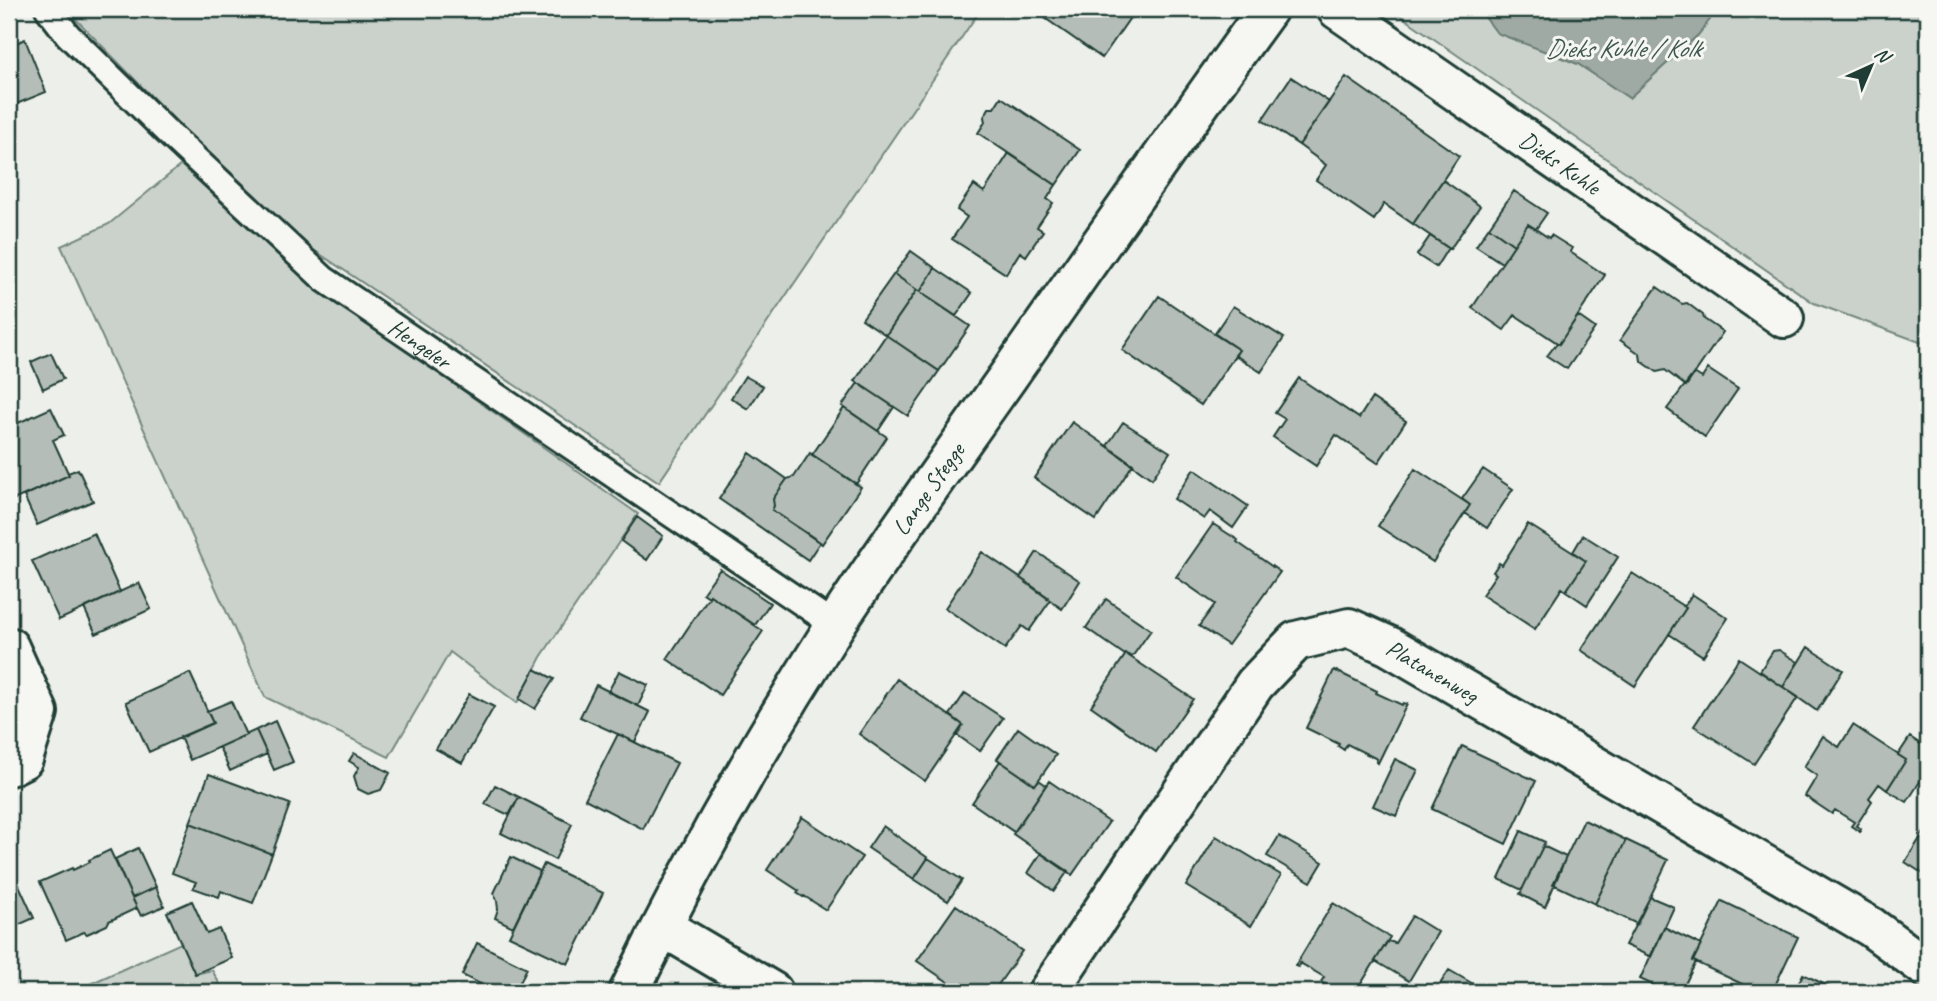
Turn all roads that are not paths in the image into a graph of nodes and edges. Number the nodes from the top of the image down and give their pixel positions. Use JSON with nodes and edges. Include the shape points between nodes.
{"nodes":[{"id":1,"x":48,"y":9,"type":"edge"},
{"id":2,"x":1268,"y":9,"type":"edge"},
{"id":3,"x":1336,"y":9,"type":"edge"},
{"id":4,"x":1784,"y":318,"type":"dead end"},
{"id":5,"x":836,"y":626,"type":"junction"},
{"id":6,"x":9,"y":647,"type":"edge"},
{"id":7,"x":9,"y":766,"type":"edge"},
{"id":8,"x":663,"y":927,"type":"junction"},
{"id":9,"x":1928,"y":969,"type":"edge"},
{"id":10,"x":629,"y":992,"type":"edge"},
{"id":11,"x":773,"y":992,"type":"edge"},
{"id":12,"x":1048,"y":992,"type":"edge"}],
"edges":[{"from":1,"to":5,"type":"lane","name":"Hengeler","via":[[95,62],[324,279]]},
{"from":2,"to":5,"type":"street","name":"Lange Stegge"},
{"from":3,"to":4,"type":"street","name":"Dieks Kuhle"},
{"from":5,"to":8,"type":"street","name":"Lange Stegge","via":[[701,852]]},
{"from":6,"to":7,"type":"street","via":[[38,712],[23,759]]},
{"from":8,"to":10,"type":"street","name":"Lange Stegge"},
{"from":8,"to":11,"type":"street"},
{"from":9,"to":12,"type":"street","name":"Platanenweg","via":[[1859,920],[1389,646],[1349,628],[1296,640],[1255,684]]}]}
